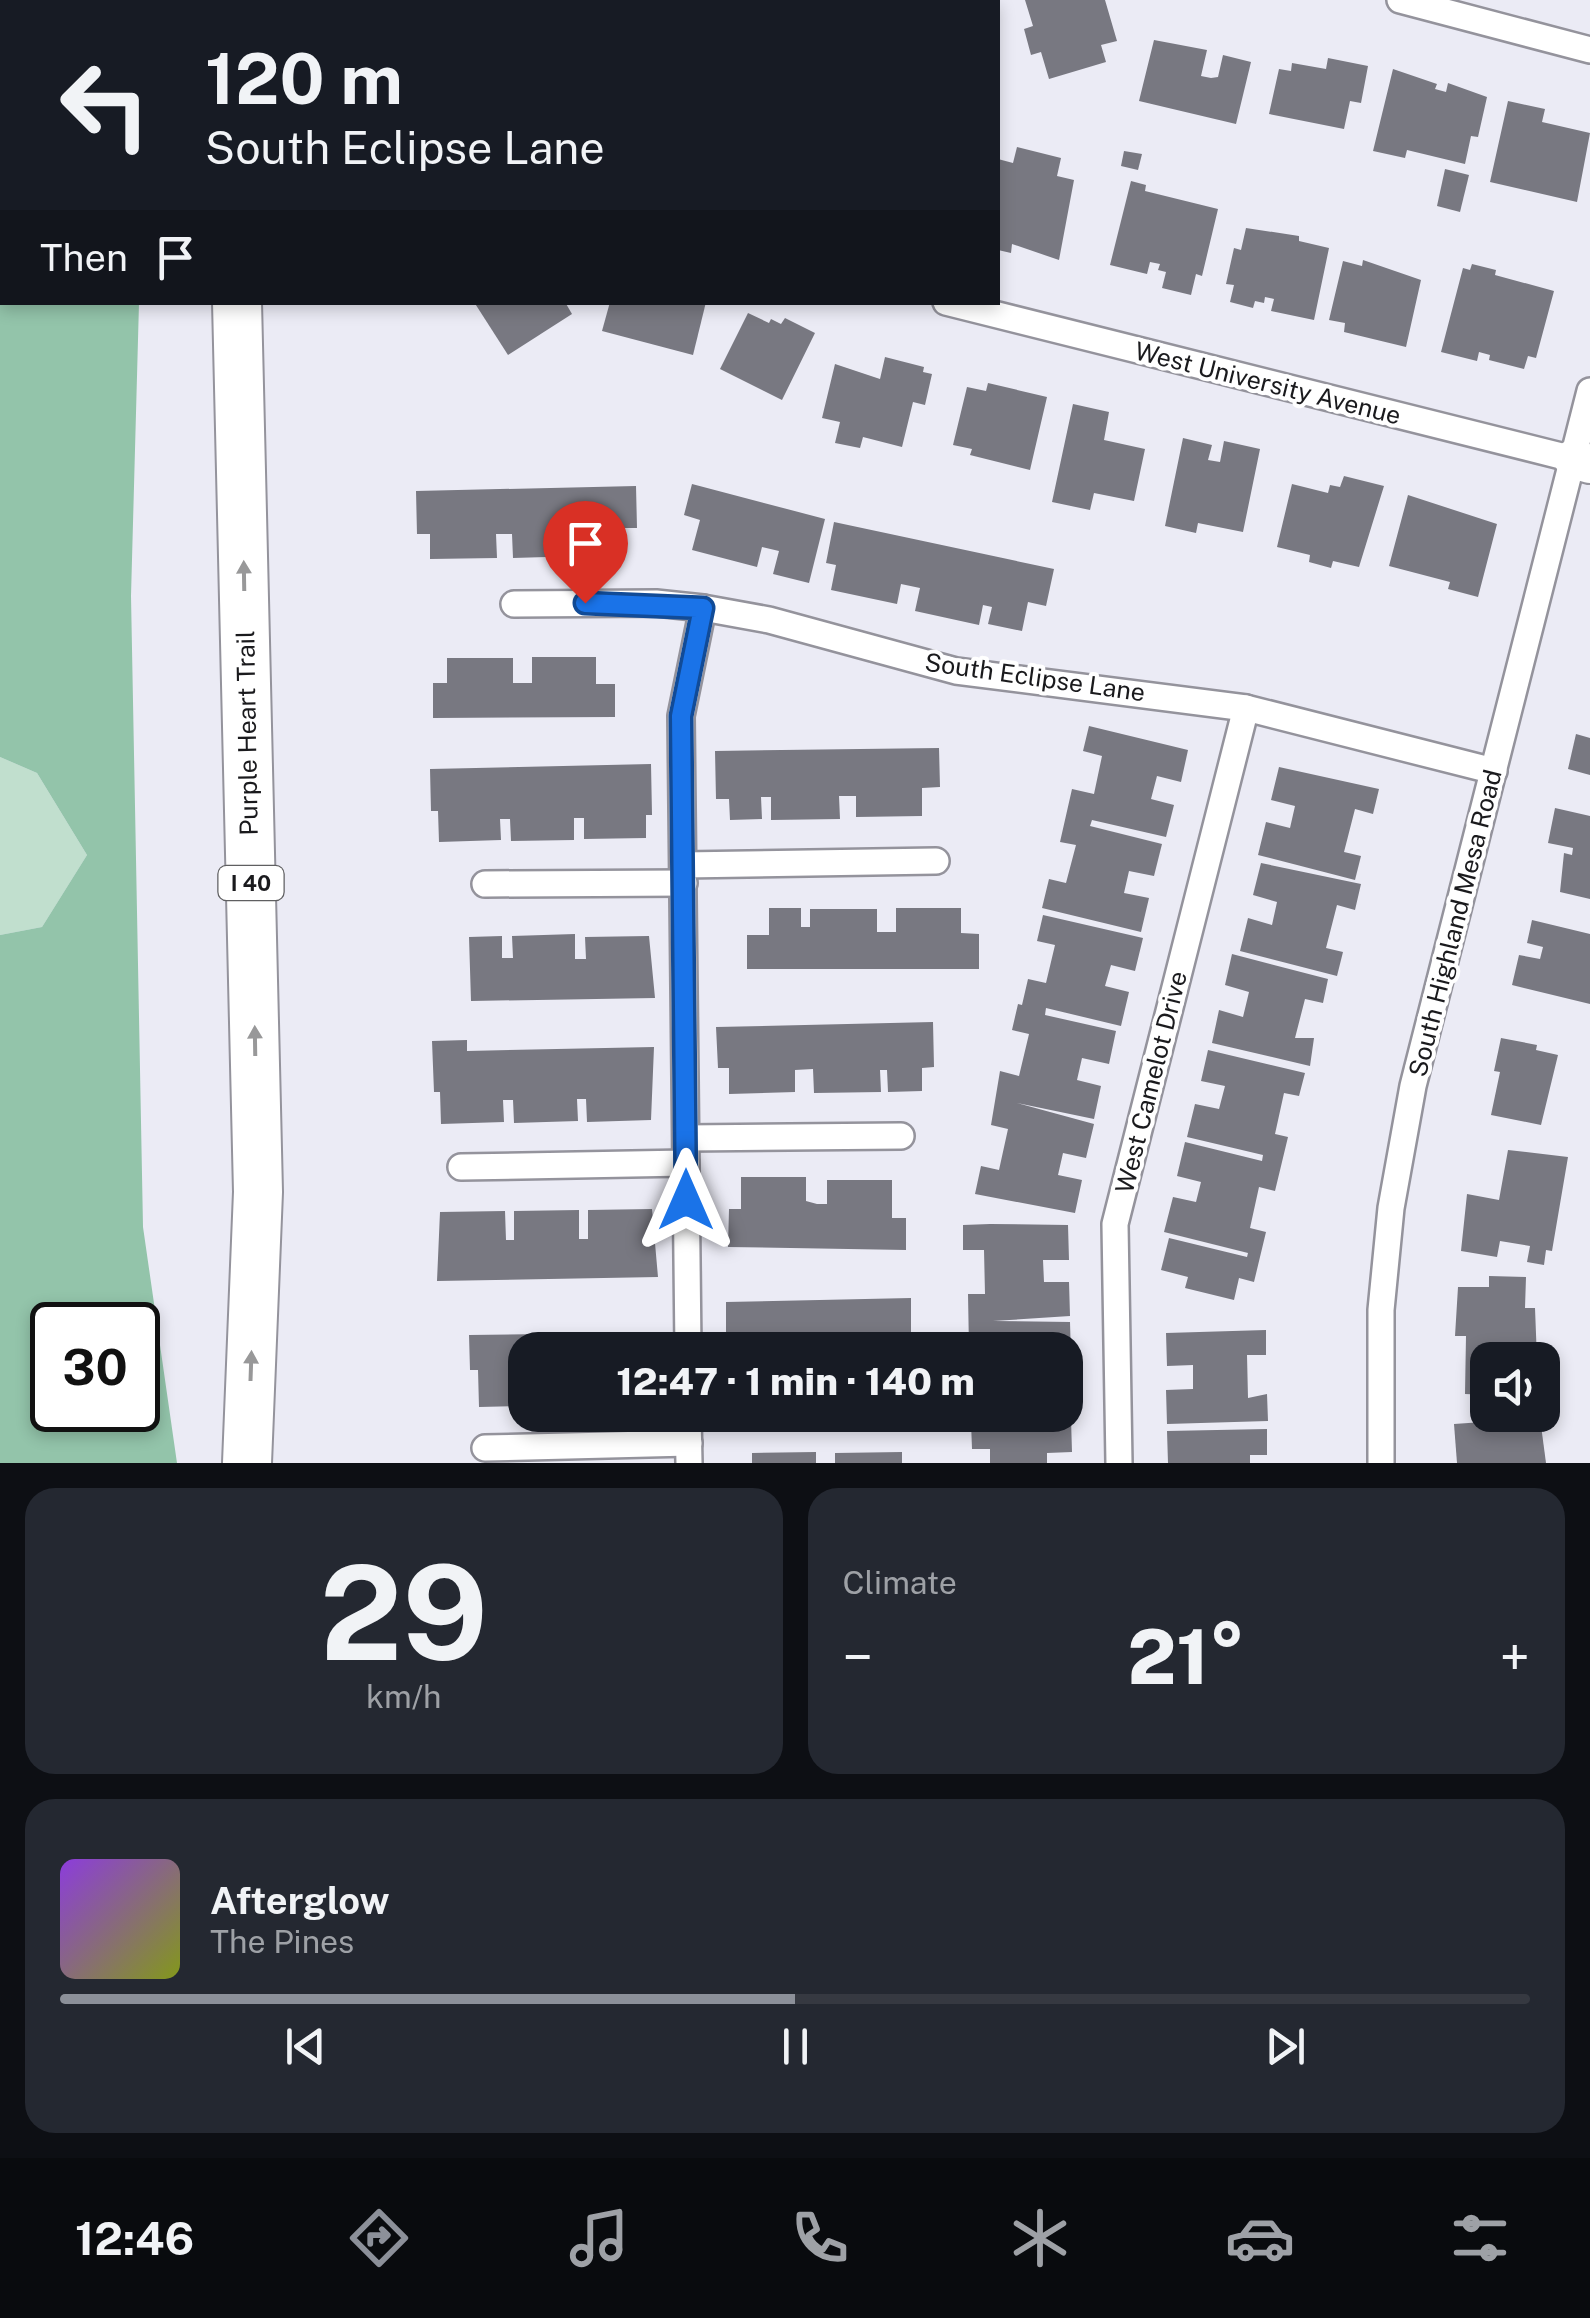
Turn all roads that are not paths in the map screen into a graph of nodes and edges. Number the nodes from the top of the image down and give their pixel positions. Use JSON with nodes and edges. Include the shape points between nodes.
{"nodes":[{"id":1,"x":1400,"y":0,"type":"edge"},
{"id":2,"x":1590,"y":50,"type":"edge"},
{"id":3,"x":238,"y":305,"type":"edge"},
{"id":4,"x":958,"y":305,"type":"edge"},
{"id":5,"x":1590,"y":391,"type":"edge"},
{"id":6,"x":1582,"y":462,"type":"edge"},
{"id":7,"x":514,"y":604,"type":"dead end"},
{"id":8,"x":703,"y":608,"type":"junction"},
{"id":9,"x":1246,"y":708,"type":"junction"},
{"id":10,"x":1494,"y":771,"type":"junction"},
{"id":11,"x":936,"y":861,"type":"dead end"},
{"id":12,"x":683,"y":874,"type":"junction"},
{"id":13,"x":485,"y":884,"type":"dead end"},
{"id":14,"x":901,"y":1136,"type":"dead end"},
{"id":15,"x":686,"y":1151,"type":"junction"},
{"id":16,"x":461,"y":1167,"type":"dead end"},
{"id":17,"x":688,"y":1332,"type":"edge"},
{"id":18,"x":485,"y":1448,"type":"dead end"},
{"id":19,"x":689,"y":1453,"type":"edge"},
{"id":20,"x":247,"y":1463,"type":"edge"},
{"id":21,"x":1118,"y":1463,"type":"edge"},
{"id":22,"x":1381,"y":1463,"type":"edge"}],
"edges":[{"from":1,"to":2,"type":"street"},
{"from":20,"to":3,"type":"highway","name":"Purple Heart Trail","number":"I 40","one_way":true,"via":[[258,1192]]},
{"from":4,"to":6,"type":"street","name":"West University Avenue"},
{"from":5,"to":6,"type":"street","name":"South Highland Mesa Road"},
{"from":6,"to":10,"type":"street","name":"South Highland Mesa Road"},
{"from":7,"to":8,"type":"street","name":"South Eclipse Lane"},
{"from":8,"to":9,"type":"street","name":"South Eclipse Lane","via":[[956,671]]},
{"from":8,"to":12,"type":"street","via":[[681,716]]},
{"from":9,"to":10,"type":"street","name":"South Eclipse Lane"},
{"from":9,"to":21,"type":"street","name":"West Camelot Drive","via":[[1115,1224]]},
{"from":10,"to":22,"type":"street","name":"South Highland Mesa Road","via":[[1413,1086],[1391,1208],[1381,1310]]},
{"from":11,"to":12,"type":"street"},
{"from":12,"to":13,"type":"street"},
{"from":12,"to":15,"type":"street"},
{"from":14,"to":15,"type":"street"},
{"from":15,"to":16,"type":"street"},
{"from":15,"to":17,"type":"street"},
{"from":18,"to":19,"type":"street"}]}
